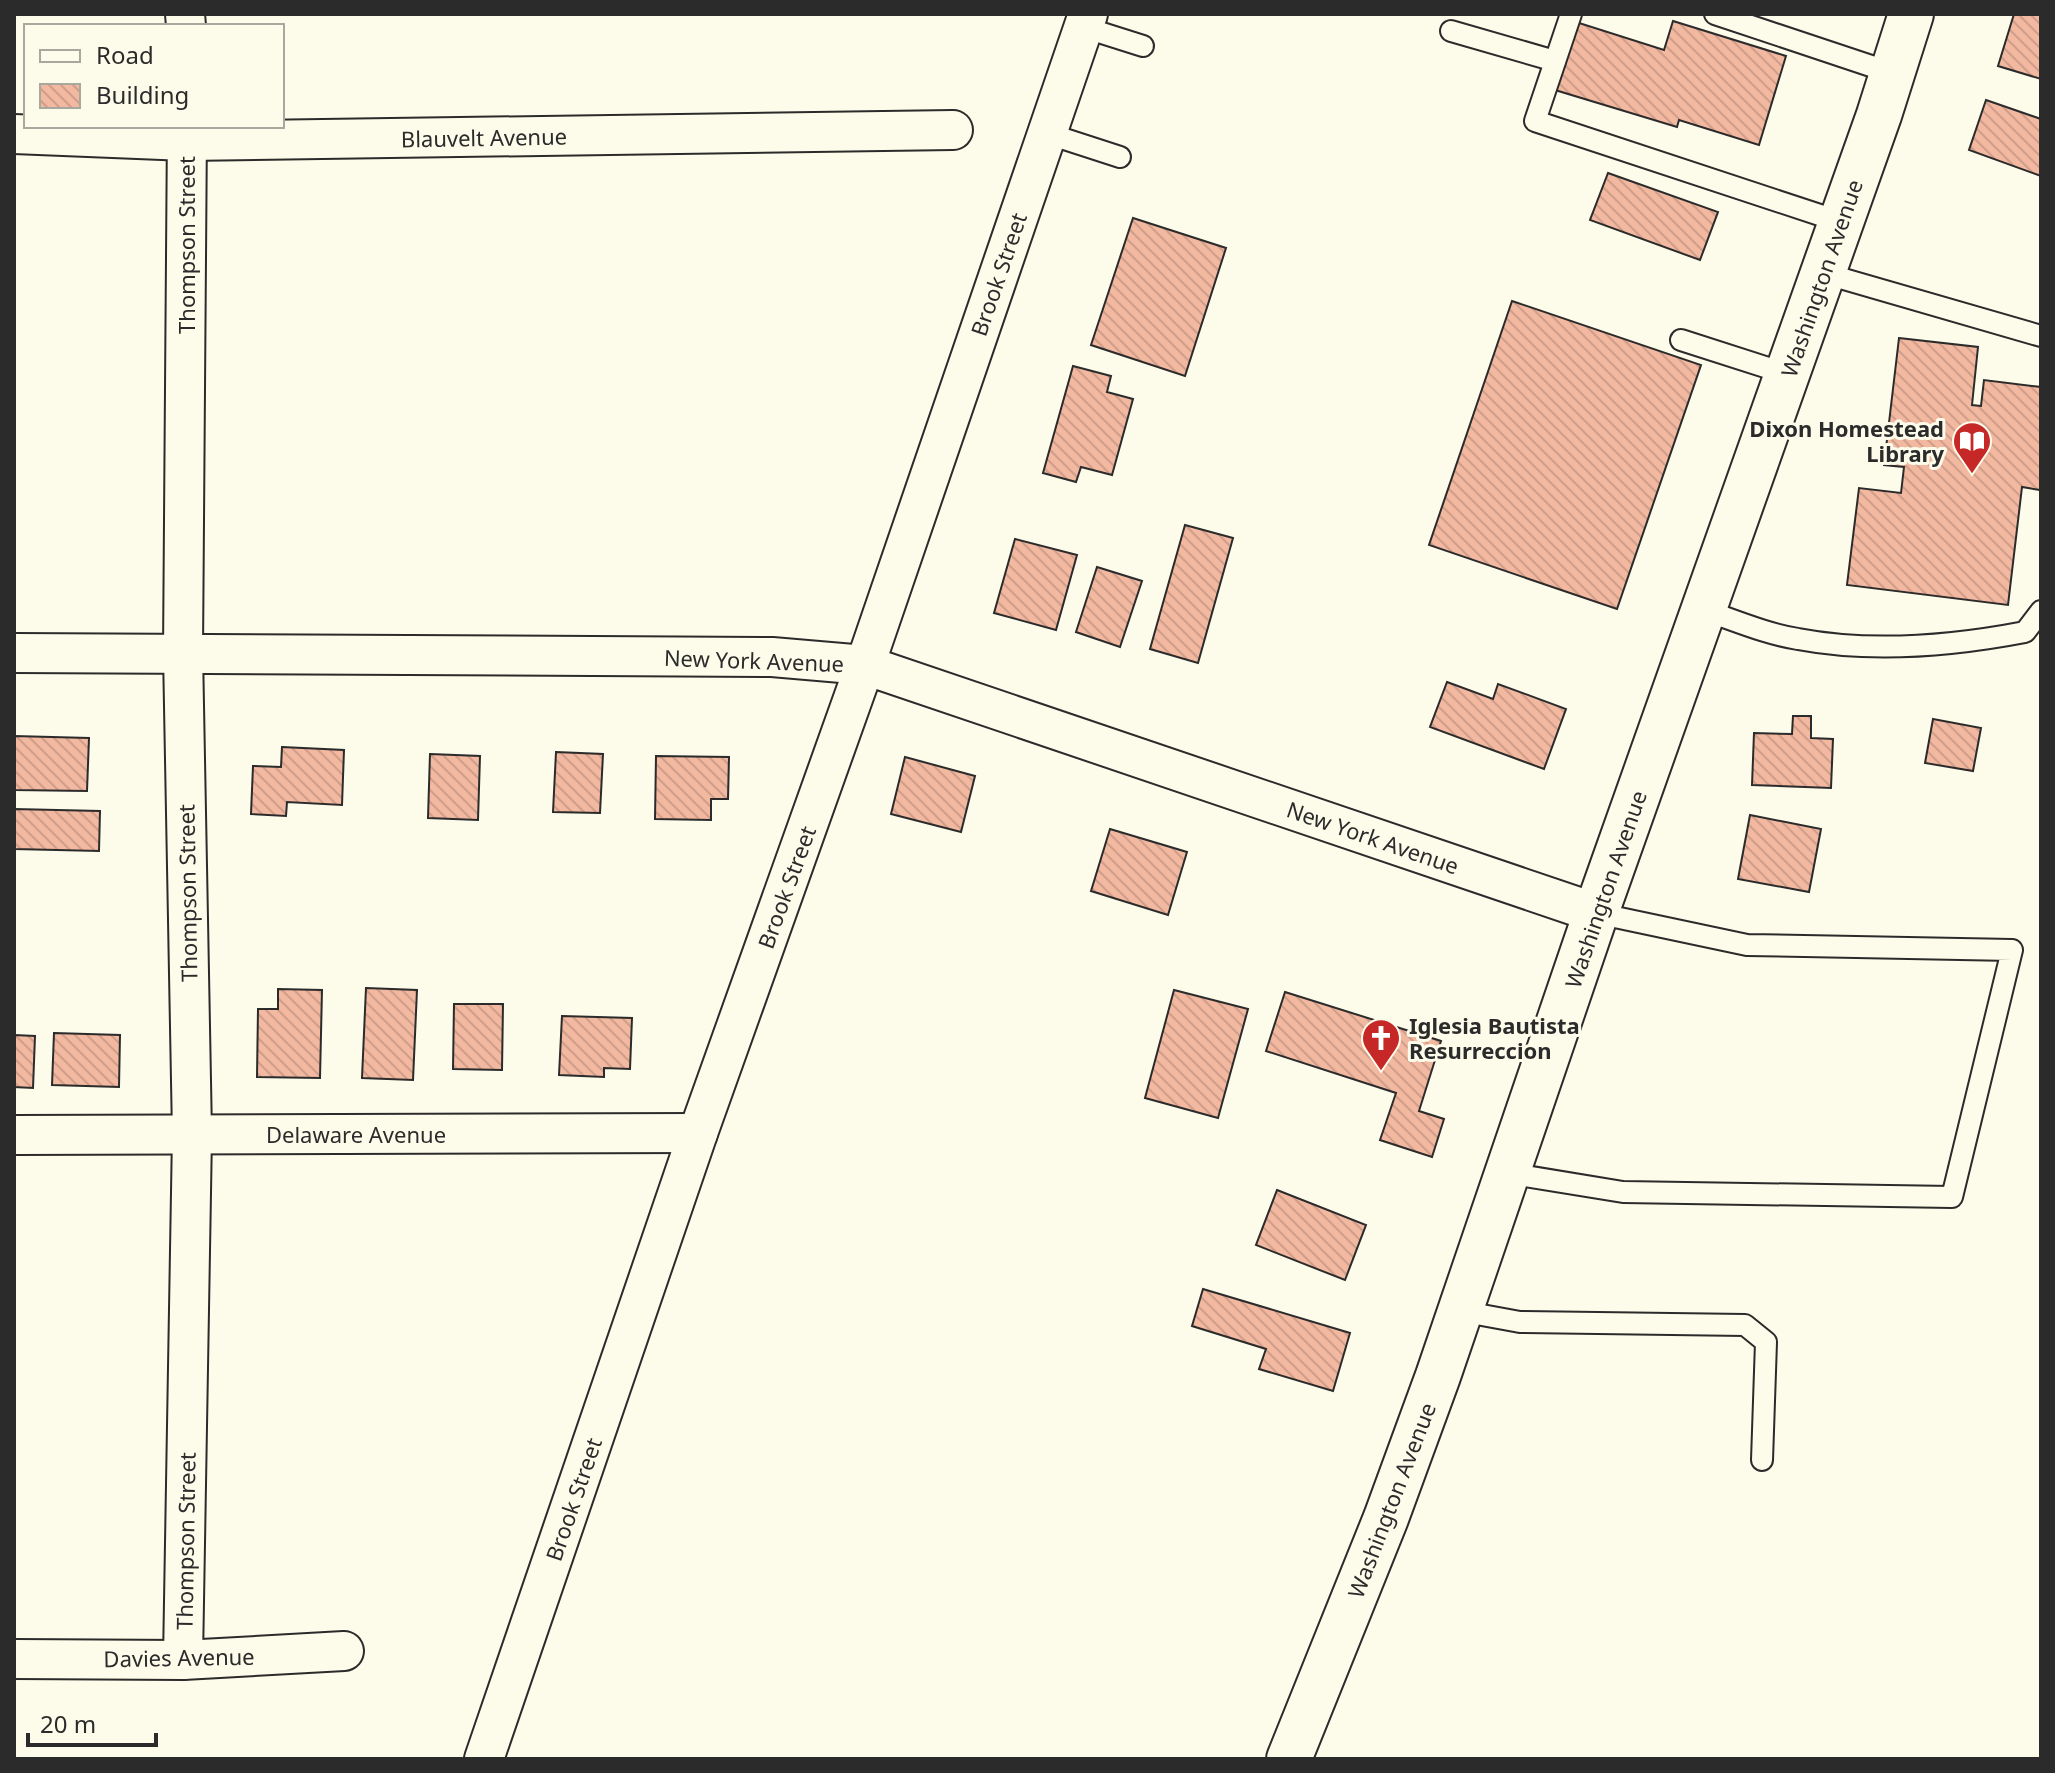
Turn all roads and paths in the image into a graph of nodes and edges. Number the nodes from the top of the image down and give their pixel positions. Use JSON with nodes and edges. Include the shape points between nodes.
{"nodes":[{"id":1,"x":1571,"y":14,"type":"edge"},
{"id":2,"x":1715,"y":14,"type":"edge"},
{"id":3,"x":1911,"y":14,"type":"edge"},
{"id":4,"x":1086,"y":20,"type":"edge"},
{"id":5,"x":1451,"y":31,"type":"dead end"},
{"id":6,"x":1143,"y":46,"type":"dead end"},
{"id":7,"x":1555,"y":61,"type":"junction"},
{"id":8,"x":1892,"y":73,"type":"junction"},
{"id":9,"x":953,"y":130,"type":"dead end"},
{"id":10,"x":1046,"y":133,"type":"junction"},
{"id":11,"x":14,"y":134,"type":"edge"},
{"id":12,"x":187,"y":134,"type":"edge"},
{"id":13,"x":1120,"y":157,"type":"dead end"},
{"id":14,"x":1841,"y":222,"type":"junction"},
{"id":15,"x":1823,"y":273,"type":"junction"},
{"id":16,"x":2041,"y":336,"type":"edge"},
{"id":17,"x":1681,"y":340,"type":"dead end"},
{"id":18,"x":1787,"y":374,"type":"junction"},
{"id":19,"x":1704,"y":610,"type":"junction"},
{"id":20,"x":2041,"y":611,"type":"edge"},
{"id":21,"x":183,"y":652,"type":"junction"},
{"id":22,"x":14,"y":653,"type":"edge"},
{"id":23,"x":865,"y":665,"type":"junction"},
{"id":24,"x":1596,"y":913,"type":"junction"},
{"id":25,"x":698,"y":1133,"type":"junction"},
{"id":26,"x":192,"y":1134,"type":"junction"},
{"id":27,"x":14,"y":1135,"type":"edge"},
{"id":28,"x":1507,"y":1173,"type":"junction"},
{"id":29,"x":1460,"y":1311,"type":"junction"},
{"id":30,"x":1762,"y":1460,"type":"dead end"},
{"id":31,"x":344,"y":1651,"type":"dead end"},
{"id":32,"x":14,"y":1659,"type":"edge"},
{"id":33,"x":183,"y":1660,"type":"junction"},
{"id":34,"x":484,"y":1759,"type":"edge"},
{"id":35,"x":1289,"y":1759,"type":"edge"}],
"edges":[{"from":1,"to":7,"type":"lane"},
{"from":2,"to":8,"type":"lane"},
{"from":3,"to":8,"type":"main road","name":"Washington Avenue"},
{"from":4,"to":6,"type":"lane"},
{"from":4,"to":10,"type":"street","name":"Brook Street"},
{"from":5,"to":7,"type":"lane"},
{"from":7,"to":14,"type":"lane","via":[[1535,121]]},
{"from":8,"to":14,"type":"main road","name":"Washington Avenue"},
{"from":9,"to":12,"type":"street","name":"Blauvelt Avenue"},
{"from":10,"to":13,"type":"lane"},
{"from":10,"to":23,"type":"street","name":"Brook Street"},
{"from":11,"to":12,"type":"street","name":"Blauvelt Avenue"},
{"from":12,"to":21,"type":"street","name":"Thompson Street"},
{"from":14,"to":15,"type":"main road","name":"Washington Avenue"},
{"from":15,"to":16,"type":"lane"},
{"from":15,"to":18,"type":"main road","name":"Washington Avenue"},
{"from":17,"to":18,"type":"lane"},
{"from":18,"to":19,"type":"main road","name":"Washington Avenue"},
{"from":19,"to":20,"type":"lane","via":[[1796,639],[1863,647],[1977,641],[2025,632]]},
{"from":19,"to":24,"type":"main road","name":"Washington Avenue"},
{"from":21,"to":22,"type":"street","name":"New York Avenue"},
{"from":21,"to":23,"type":"street","name":"New York Avenue","via":[[772,657]]},
{"from":21,"to":26,"type":"street","name":"Thompson Street"},
{"from":23,"to":24,"type":"street","name":"New York Avenue"},
{"from":23,"to":25,"type":"street","name":"Brook Street"},
{"from":24,"to":28,"type":"main road","name":"Washington Avenue"},
{"from":24,"to":28,"type":"lane","via":[[1747,945],[2012,950],[1952,1197],[1623,1192]]},
{"from":25,"to":26,"type":"street","name":"Delaware Avenue"},
{"from":25,"to":34,"type":"street","name":"Brook Street"},
{"from":26,"to":27,"type":"street","name":"Delaware Avenue"},
{"from":26,"to":33,"type":"street","name":"Thompson Street"},
{"from":28,"to":29,"type":"main road","name":"Washington Avenue"},
{"from":29,"to":30,"type":"lane","via":[[1520,1322],[1745,1325],[1766,1342]]},
{"from":29,"to":35,"type":"main road","name":"Washington Avenue","via":[[1386,1518]]},
{"from":31,"to":33,"type":"street","name":"Davies Avenue"},
{"from":32,"to":33,"type":"street","name":"Davies Avenue"}]}
